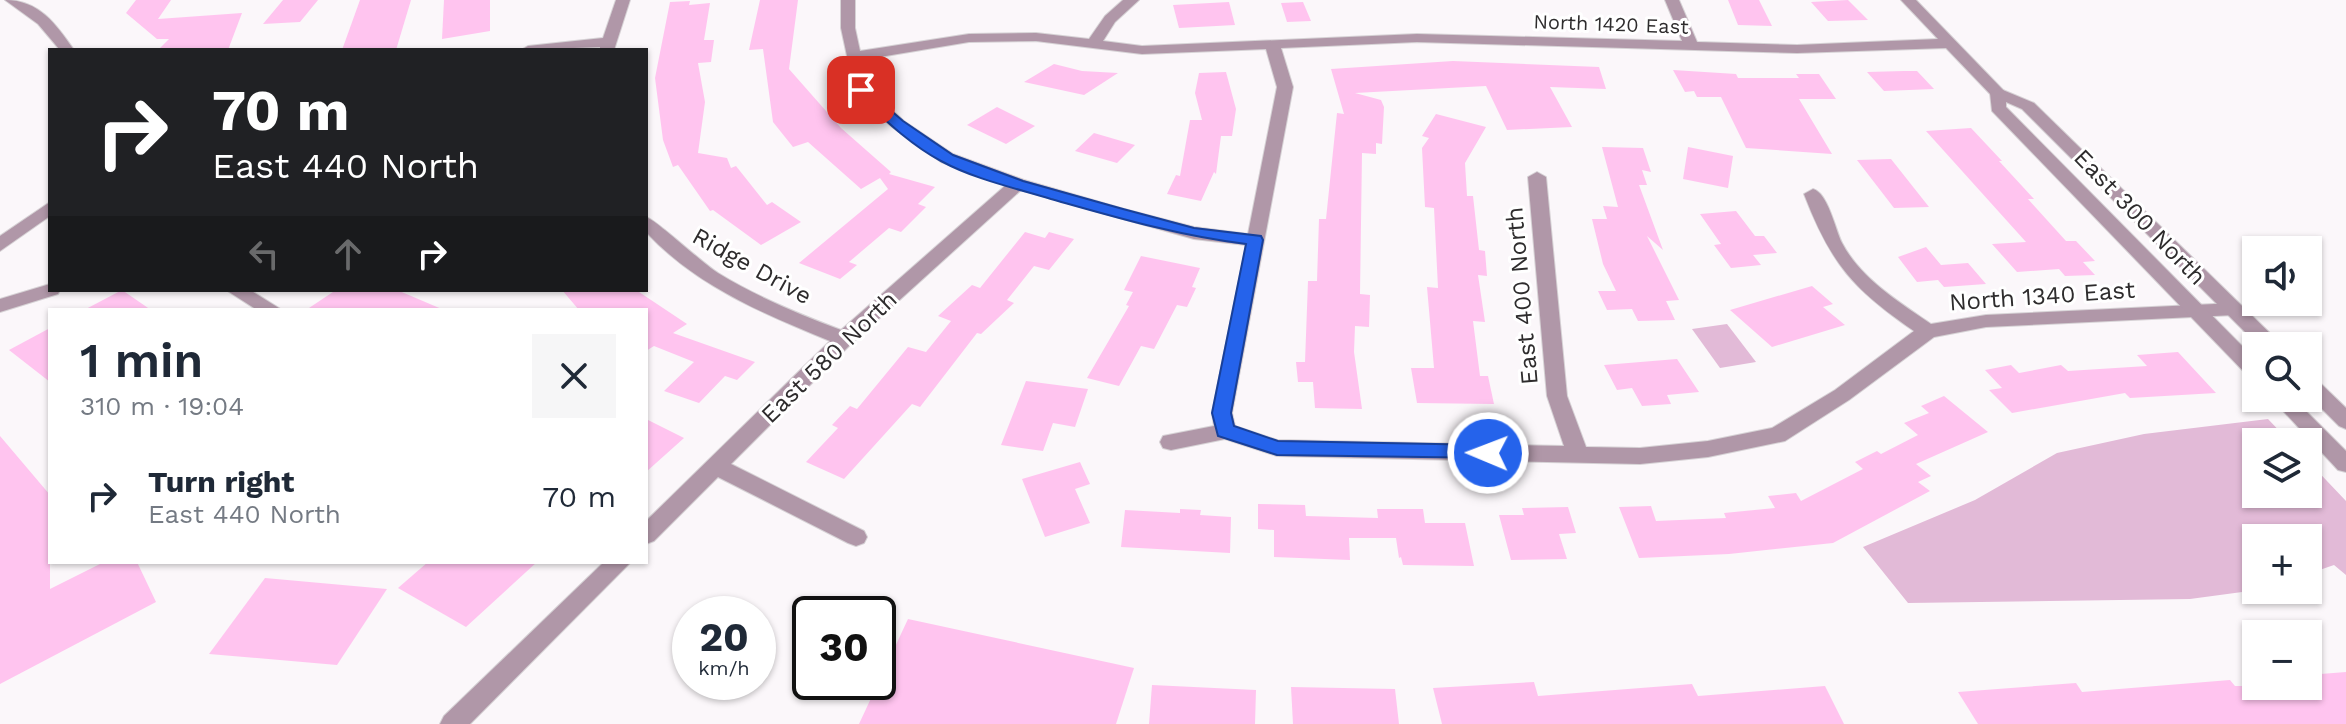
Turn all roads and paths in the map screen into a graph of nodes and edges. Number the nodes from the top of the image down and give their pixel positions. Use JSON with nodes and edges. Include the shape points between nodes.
{"nodes":[{"id":1,"x":12,"y":0,"type":"edge"},
{"id":2,"x":623,"y":0,"type":"edge"},
{"id":3,"x":848,"y":0,"type":"edge"},
{"id":4,"x":1132,"y":0,"type":"edge"},
{"id":5,"x":1672,"y":0,"type":"edge"},
{"id":6,"x":1908,"y":0,"type":"edge"},
{"id":7,"x":1950,"y":43,"type":"junction"},
{"id":8,"x":1093,"y":44,"type":"junction"},
{"id":9,"x":1272,"y":44,"type":"junction"},
{"id":10,"x":608,"y":46,"type":"edge"},
{"id":11,"x":1691,"y":46,"type":"junction"},
{"id":12,"x":66,"y":48,"type":"edge"},
{"id":13,"x":568,"y":48,"type":"edge"},
{"id":14,"x":853,"y":57,"type":"junction"},
{"id":15,"x":1998,"y":93,"type":"junction"},
{"id":16,"x":1537,"y":177,"type":"dead end"},
{"id":17,"x":1018,"y":184,"type":"junction"},
{"id":18,"x":1813,"y":194,"type":"dead end"},
{"id":19,"x":48,"y":209,"type":"edge"},
{"id":20,"x":648,"y":224,"type":"edge"},
{"id":21,"x":1255,"y":240,"type":"junction"},
{"id":22,"x":0,"y":245,"type":"edge"},
{"id":23,"x":48,"y":291,"type":"edge"},
{"id":24,"x":239,"y":292,"type":"edge"},
{"id":25,"x":0,"y":306,"type":"edge"},
{"id":26,"x":268,"y":308,"type":"edge"},
{"id":27,"x":2235,"y":309,"type":"junction"},
{"id":28,"x":2197,"y":312,"type":"junction"},
{"id":29,"x":1928,"y":331,"type":"junction"},
{"id":30,"x":2257,"y":332,"type":"edge"},
{"id":31,"x":844,"y":339,"type":"junction"},
{"id":32,"x":2242,"y":358,"type":"edge"},
{"id":33,"x":2322,"y":397,"type":"edge"},
{"id":34,"x":2295,"y":412,"type":"edge"},
{"id":35,"x":2346,"y":421,"type":"edge"},
{"id":36,"x":1225,"y":431,"type":"junction"},
{"id":37,"x":1171,"y":442,"type":"dead end"},
{"id":38,"x":1578,"y":455,"type":"junction"},
{"id":39,"x":2346,"y":464,"type":"edge"},
{"id":40,"x":717,"y":467,"type":"junction"},
{"id":41,"x":651,"y":523,"type":"edge"},
{"id":42,"x":856,"y":537,"type":"dead end"},
{"id":43,"x":617,"y":564,"type":"edge"},
{"id":44,"x":453,"y":724,"type":"edge"}],
"edges":[{"from":1,"to":12,"type":"street","via":[[51,27]]},
{"from":2,"to":10,"type":"street"},
{"from":3,"to":14,"type":"street"},
{"from":4,"to":8,"type":"street"},
{"from":5,"to":11,"type":"street"},
{"from":6,"to":7,"type":"street","name":"East 300 North"},
{"from":7,"to":11,"type":"street","name":"North 1420 East","via":[[1797,49]]},
{"from":7,"to":15,"type":"street","name":"East 300 North"},
{"from":8,"to":9,"type":"street","name":"North 1420 East","via":[[1142,50]]},
{"from":8,"to":14,"type":"street","name":"North 1420 East","via":[[1036,37],[969,38]]},
{"from":9,"to":11,"type":"street","name":"North 1420 East","via":[[1417,38]]},
{"from":9,"to":21,"type":"street","via":[[1285,87]]},
{"from":10,"to":13,"type":"street"},
{"from":14,"to":17,"type":"street","via":[[861,90],[898,124],[947,158]]},
{"from":15,"to":27,"type":"street","name":"East 300 North","via":[[2028,106]]},
{"from":15,"to":28,"type":"street","name":"East 300 North","via":[[1998,108]]},
{"from":16,"to":38,"type":"street","name":"East 400 North","via":[[1557,396]]},
{"from":17,"to":21,"type":"street","via":[[1194,233]]},
{"from":17,"to":31,"type":"street","name":"East 580 North"},
{"from":18,"to":29,"type":"street","via":[[1849,267]]},
{"from":19,"to":22,"type":"street"},
{"from":20,"to":31,"type":"street","name":"Ridge Drive","via":[[663,242],[716,279]]},
{"from":21,"to":36,"type":"street","via":[[1222,413]]},
{"from":23,"to":25,"type":"street"},
{"from":24,"to":26,"type":"street"},
{"from":27,"to":28,"type":"street","name":"North 1340 East"},
{"from":27,"to":30,"type":"street","name":"East 300 North"},
{"from":28,"to":29,"type":"street","name":"North 1340 East","via":[[1986,321]]},
{"from":28,"to":32,"type":"street","name":"East 300 North"},
{"from":29,"to":38,"type":"street","name":"North 1340 East","via":[[1778,435],[1640,456]]},
{"from":31,"to":40,"type":"street","name":"East 580 North"},
{"from":33,"to":35,"type":"street"},
{"from":34,"to":39,"type":"street"},
{"from":36,"to":37,"type":"street","name":"North 1340 East"},
{"from":36,"to":38,"type":"street","name":"North 1340 East","via":[[1277,448]]},
{"from":40,"to":41,"type":"street","name":"East 580 North"},
{"from":40,"to":42,"type":"street"},
{"from":43,"to":44,"type":"street"}]}
